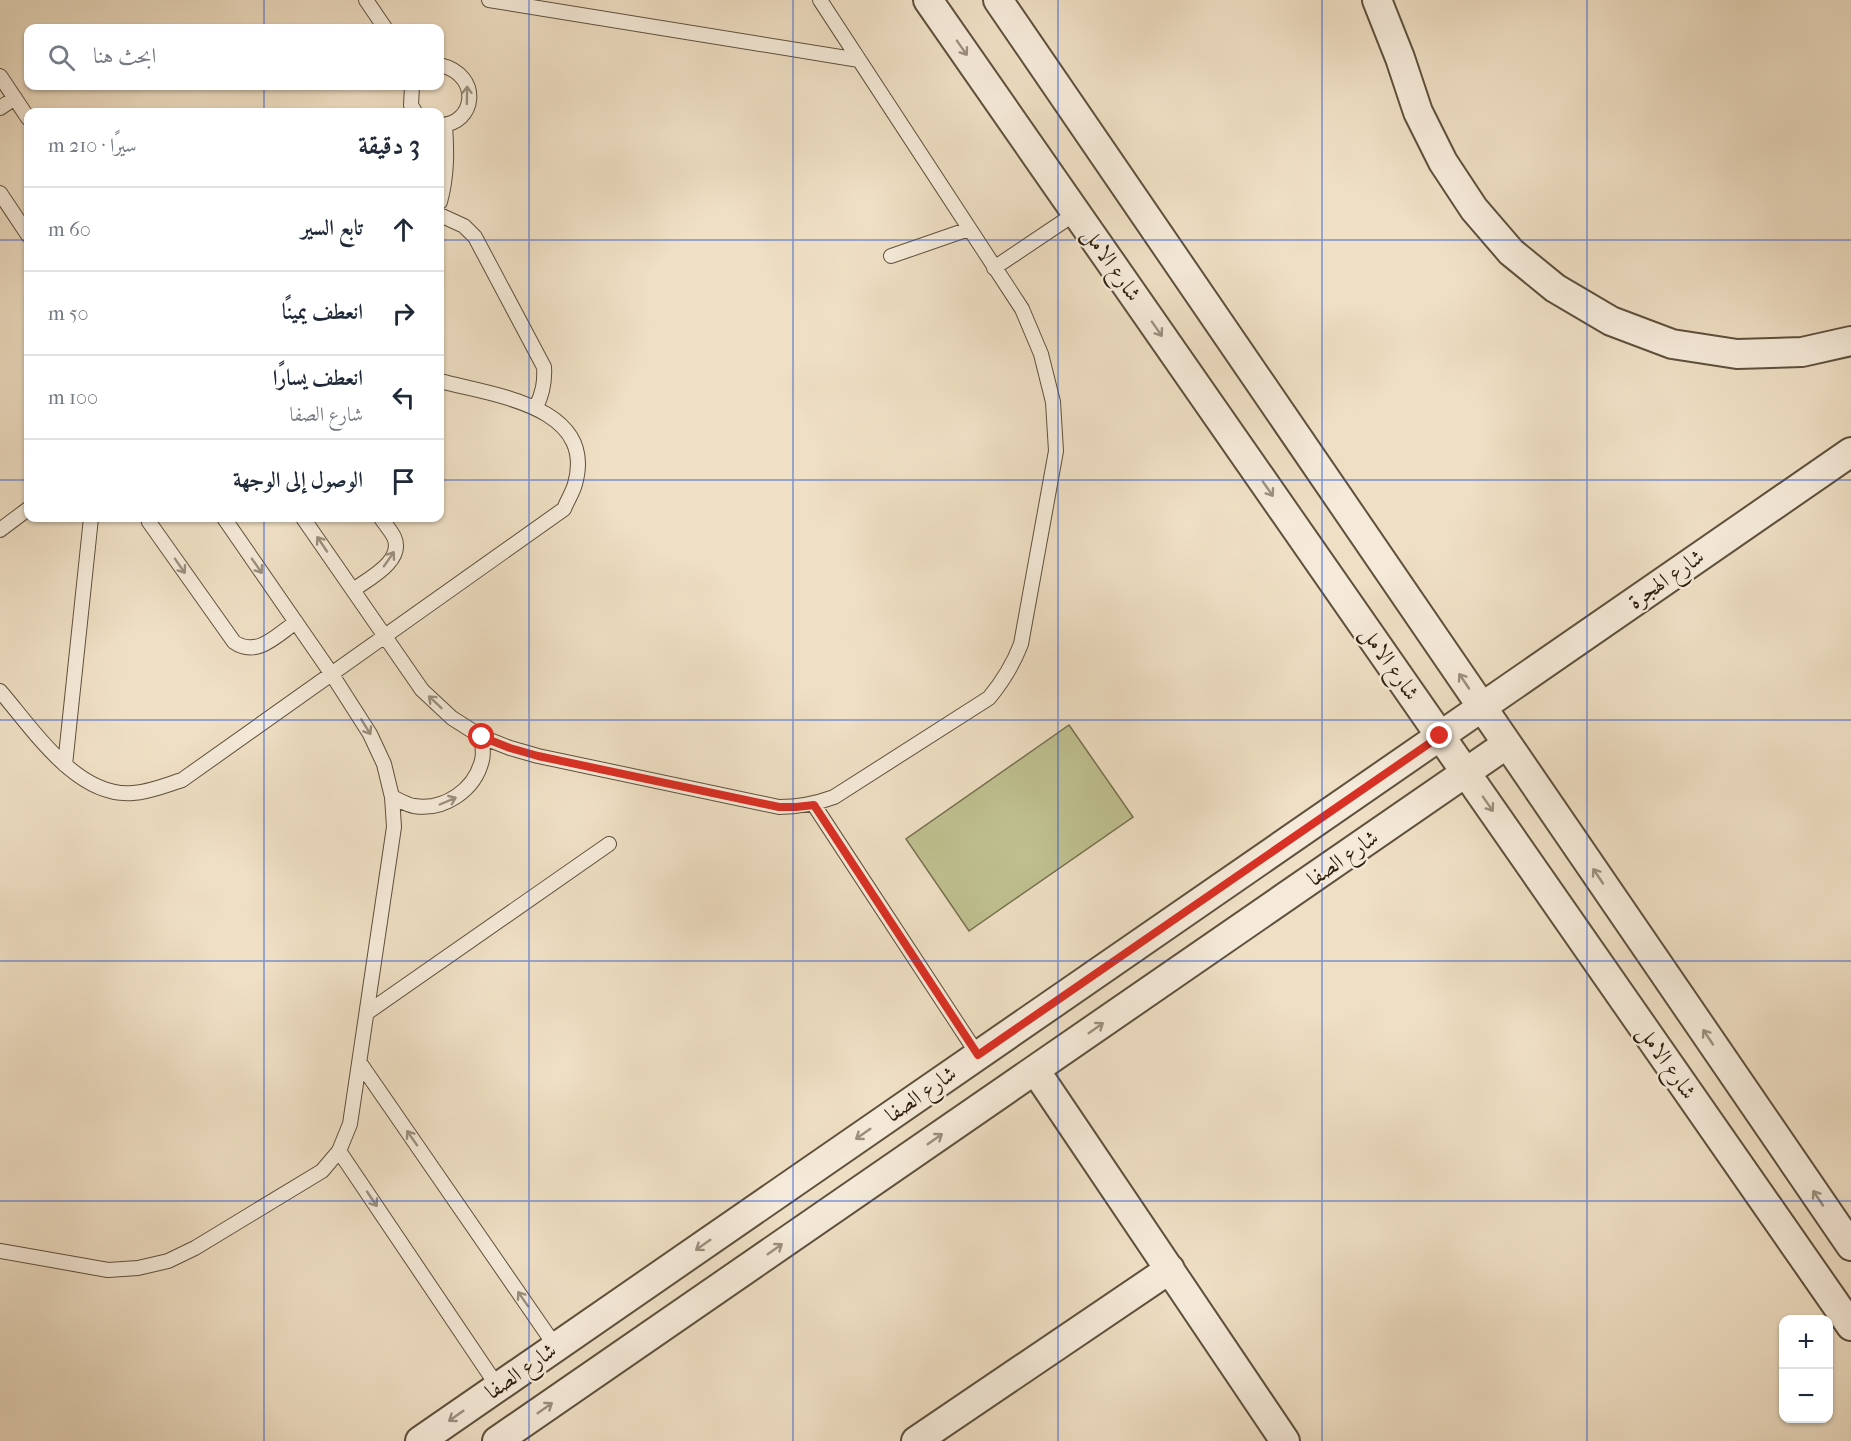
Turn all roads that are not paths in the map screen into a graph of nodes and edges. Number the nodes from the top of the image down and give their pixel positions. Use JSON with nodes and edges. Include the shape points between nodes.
{"nodes":[{"id":1,"x":366,"y":0,"type":"edge"},
{"id":2,"x":489,"y":0,"type":"edge"},
{"id":3,"x":820,"y":0,"type":"edge"},
{"id":4,"x":998,"y":0,"type":"edge"},
{"id":5,"x":1377,"y":0,"type":"edge"},
{"id":6,"x":934,"y":2,"type":"edge"},
{"id":7,"x":383,"y":24,"type":"edge"},
{"id":8,"x":859,"y":60,"type":"junction"},
{"id":9,"x":444,"y":66,"type":"edge"},
{"id":10,"x":0,"y":76,"type":"edge"},
{"id":11,"x":412,"y":90,"type":"edge"},
{"id":12,"x":15,"y":98,"type":"junction"},
{"id":13,"x":0,"y":108,"type":"edge"},
{"id":14,"x":413,"y":108,"type":"edge"},
{"id":15,"x":24,"y":112,"type":"edge"},
{"id":16,"x":444,"y":124,"type":"edge"},
{"id":17,"x":444,"y":135,"type":"edge"},
{"id":18,"x":444,"y":185,"type":"edge"},
{"id":19,"x":0,"y":193,"type":"edge"},
{"id":20,"x":1076,"y":213,"type":"junction"},
{"id":21,"x":444,"y":217,"type":"edge"},
{"id":22,"x":24,"y":227,"type":"edge"},
{"id":23,"x":969,"y":229,"type":"junction"},
{"id":24,"x":891,"y":256,"type":"dead end"},
{"id":25,"x":994,"y":268,"type":"junction"},
{"id":26,"x":1851,"y":341,"type":"edge"},
{"id":27,"x":444,"y":382,"type":"edge"},
{"id":28,"x":536,"y":406,"type":"junction"},
{"id":29,"x":1851,"y":452,"type":"edge"},
{"id":30,"x":24,"y":512,"type":"edge"},
{"id":31,"x":91,"y":522,"type":"edge"},
{"id":32,"x":149,"y":522,"type":"edge"},
{"id":33,"x":227,"y":522,"type":"edge"},
{"id":34,"x":306,"y":522,"type":"edge"},
{"id":35,"x":384,"y":522,"type":"edge"},
{"id":36,"x":0,"y":530,"type":"edge"},
{"id":37,"x":353,"y":590,"type":"junction"},
{"id":38,"x":296,"y":622,"type":"junction"},
{"id":39,"x":385,"y":636,"type":"junction"},
{"id":40,"x":331,"y":673,"type":"junction"},
{"id":41,"x":0,"y":691,"type":"edge"},
{"id":42,"x":1482,"y":707,"type":"junction"},
{"id":43,"x":1440,"y":736,"type":"junction"},
{"id":44,"x":482,"y":737,"type":"junction"},
{"id":45,"x":1507,"y":744,"type":"junction"},
{"id":46,"x":64,"y":765,"type":"junction"},
{"id":47,"x":1466,"y":773,"type":"junction"},
{"id":48,"x":392,"y":797,"type":"junction"},
{"id":49,"x":814,"y":805,"type":"junction"},
{"id":50,"x":609,"y":844,"type":"dead end"},
{"id":51,"x":368,"y":1012,"type":"junction"},
{"id":52,"x":978,"y":1055,"type":"junction"},
{"id":53,"x":360,"y":1063,"type":"junction"},
{"id":54,"x":1035,"y":1070,"type":"junction"},
{"id":55,"x":339,"y":1150,"type":"junction"},
{"id":56,"x":1851,"y":1246,"type":"edge"},
{"id":57,"x":0,"y":1251,"type":"edge"},
{"id":58,"x":1170,"y":1269,"type":"junction"},
{"id":59,"x":1851,"y":1326,"type":"edge"},
{"id":60,"x":556,"y":1347,"type":"junction"},
{"id":61,"x":498,"y":1387,"type":"junction"},
{"id":62,"x":420,"y":1441,"type":"edge"},
{"id":63,"x":497,"y":1441,"type":"edge"},
{"id":64,"x":916,"y":1441,"type":"edge"},
{"id":65,"x":1285,"y":1441,"type":"edge"}],
"edges":[{"from":1,"to":7,"type":"lane"},
{"from":2,"to":8,"type":"lane"},
{"from":3,"to":8,"type":"lane"},
{"from":42,"to":4,"type":"street","one_way":true},
{"from":5,"to":26,"type":"street","via":[[1418,112],[1443,162],[1474,209],[1511,252],[1555,288],[1611,321],[1672,344],[1737,354],[1802,352]]},
{"from":6,"to":20,"type":"street","name":"شارع الامل","one_way":true},
{"from":8,"to":23,"type":"lane"},
{"from":16,"to":9,"type":"lane","one_way":true,"via":[[457,120],[470,99],[462,76]]},
{"from":10,"to":12,"type":"lane"},
{"from":11,"to":14,"type":"lane"},
{"from":12,"to":13,"type":"lane"},
{"from":12,"to":15,"type":"lane"},
{"from":17,"to":18,"type":"lane","via":[[448,156]]},
{"from":19,"to":22,"type":"lane"},
{"from":20,"to":25,"type":"lane"},
{"from":20,"to":43,"type":"street","name":"شارع الامل","one_way":true},
{"from":21,"to":28,"type":"lane","via":[[464,226],[475,237],[544,367],[545,381]]},
{"from":23,"to":24,"type":"lane"},
{"from":23,"to":25,"type":"lane"},
{"from":25,"to":49,"type":"lane","via":[[1022,309],[1041,354],[1053,402],[1056,451],[1021,644],[1013,664],[989,698],[834,797]]},
{"from":27,"to":28,"type":"lane"},
{"from":28,"to":39,"type":"lane","via":[[556,419],[572,437],[578,460],[575,484],[564,509]]},
{"from":29,"to":42,"type":"street","name":"شارع الهجرة"},
{"from":30,"to":36,"type":"lane"},
{"from":31,"to":46,"type":"lane"},
{"from":32,"to":38,"type":"lane","one_way":true,"via":[[241,647],[259,647]]},
{"from":33,"to":38,"type":"lane","one_way":true},
{"from":37,"to":34,"type":"lane","one_way":true},
{"from":37,"to":35,"type":"lane","one_way":true,"via":[[394,556],[395,539]]},
{"from":37,"to":39,"type":"lane"},
{"from":38,"to":40,"type":"lane"},
{"from":39,"to":40,"type":"lane"},
{"from":44,"to":39,"type":"lane","one_way":true,"via":[[452,718],[422,690]]},
{"from":40,"to":46,"type":"lane","via":[[182,780],[157,789],[107,791],[84,781]]},
{"from":40,"to":48,"type":"lane","one_way":true,"via":[[370,734]]},
{"from":41,"to":46,"type":"lane"},
{"from":42,"to":43,"type":"street","name":"شارع الصفا"},
{"from":42,"to":45,"type":"street"},
{"from":43,"to":47,"type":"street","name":"شارع الامل"},
{"from":43,"to":52,"type":"street","name":"شارع الصفا"},
{"from":48,"to":44,"type":"lane","one_way":true,"via":[[414,806],[436,806],[458,797],[474,781],[482,760]]},
{"from":44,"to":49,"type":"lane","via":[[538,756],[779,807]]},
{"from":45,"to":47,"type":"street","name":"شارع الصفا"},
{"from":56,"to":45,"type":"street","one_way":true},
{"from":54,"to":47,"type":"street","name":"شارع الصفا","one_way":true},
{"from":47,"to":59,"type":"street","name":"شارع الامل","one_way":true},
{"from":48,"to":51,"type":"lane","via":[[394,827]]},
{"from":49,"to":52,"type":"lane"},
{"from":50,"to":51,"type":"lane"},
{"from":51,"to":53,"type":"lane"},
{"from":52,"to":60,"type":"street","name":"شارع الصفا","one_way":true},
{"from":53,"to":55,"type":"lane","via":[[351,1124]]},
{"from":60,"to":53,"type":"lane","one_way":true},
{"from":54,"to":58,"type":"street"},
{"from":63,"to":54,"type":"street","name":"شارع الصفا","one_way":true},
{"from":55,"to":57,"type":"lane","via":[[322,1171],[168,1261],[108,1270]]},
{"from":55,"to":61,"type":"lane","one_way":true},
{"from":58,"to":64,"type":"street"},
{"from":58,"to":65,"type":"street"},
{"from":60,"to":61,"type":"street","name":"شارع الصفا"},
{"from":61,"to":62,"type":"street","name":"شارع الصفا","one_way":true}]}
